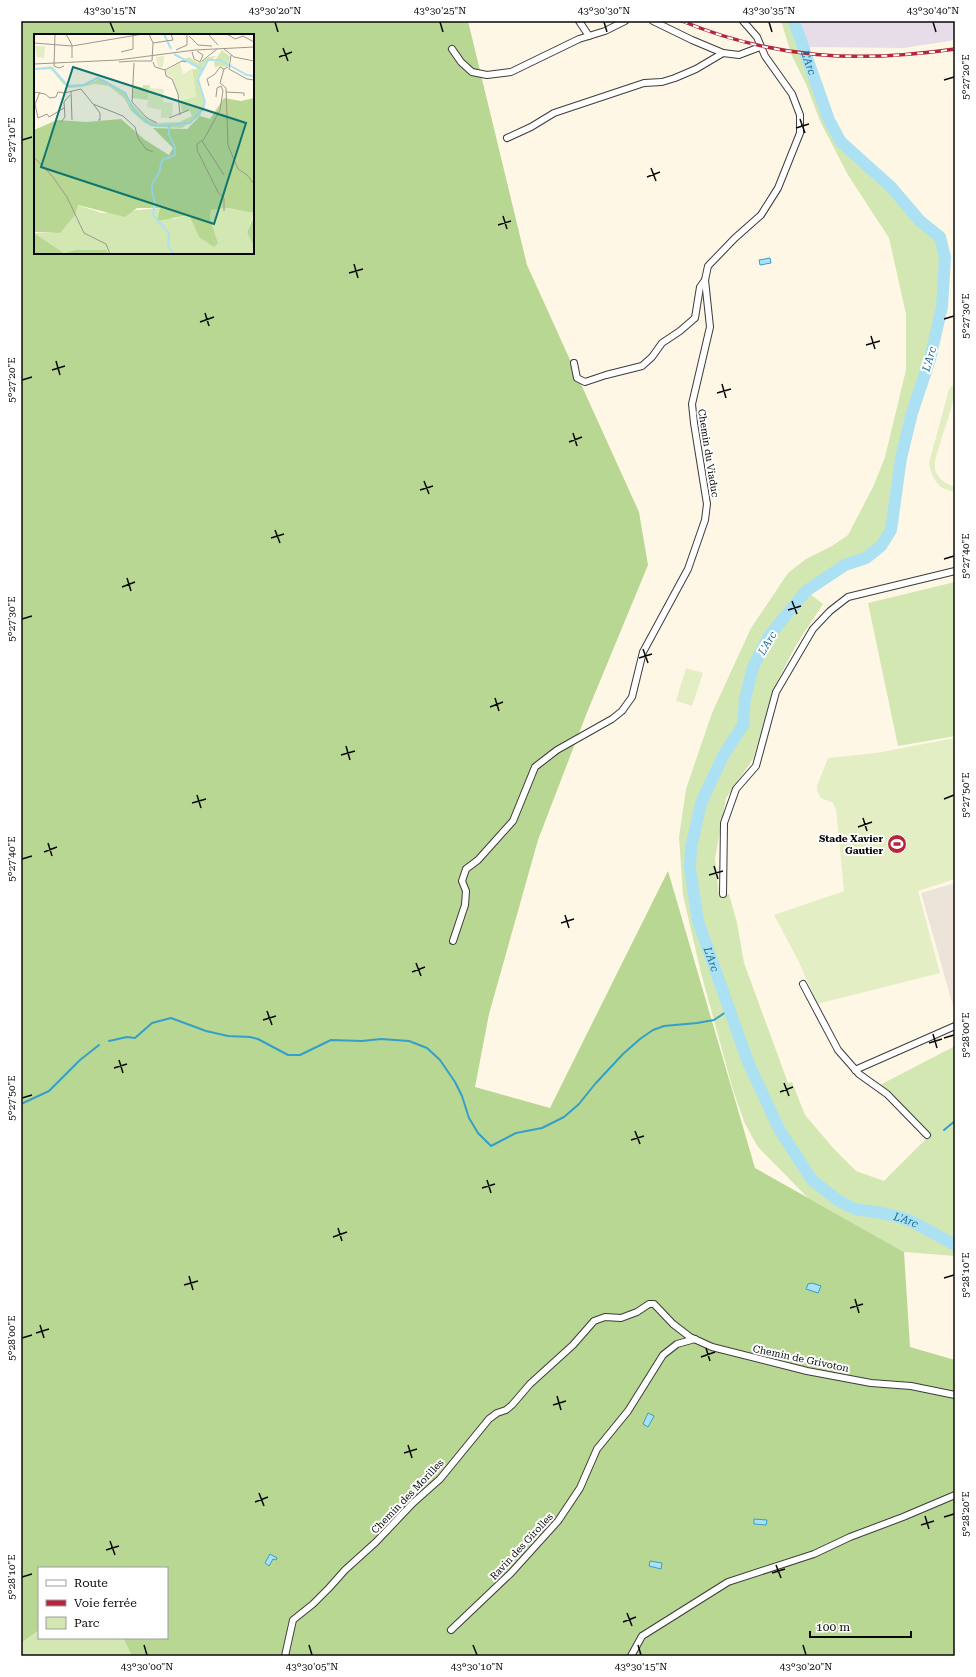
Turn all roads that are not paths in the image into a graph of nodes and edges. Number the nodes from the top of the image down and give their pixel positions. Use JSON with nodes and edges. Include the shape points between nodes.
{"nodes":[{"id":1,"x":580,"y":21,"type":"edge"},
{"id":2,"x":624,"y":21,"type":"edge"},
{"id":3,"x":653,"y":21,"type":"edge"},
{"id":4,"x":743,"y":21,"type":"edge"},
{"id":5,"x":589,"y":36,"type":"junction"},
{"id":6,"x":760,"y":47,"type":"junction"},
{"id":7,"x":452,"y":49,"type":"dead end"},
{"id":8,"x":723,"y":53,"type":"junction"},
{"id":9,"x":507,"y":138,"type":"dead end"},
{"id":10,"x":704,"y":280,"type":"junction"},
{"id":11,"x":574,"y":363,"type":"dead end"},
{"id":12,"x":955,"y":572,"type":"edge"},
{"id":13,"x":723,"y":894,"type":"dead end"},
{"id":14,"x":454,"y":942,"type":"dead end"},
{"id":15,"x":803,"y":984,"type":"dead end"},
{"id":16,"x":955,"y":1026,"type":"edge"},
{"id":17,"x":855,"y":1070,"type":"junction"},
{"id":18,"x":927,"y":1135,"type":"dead end"},
{"id":19,"x":658,"y":1306,"type":"joint"},
{"id":20,"x":694,"y":1339,"type":"junction"},
{"id":21,"x":955,"y":1395,"type":"edge"},
{"id":22,"x":955,"y":1495,"type":"edge"},
{"id":23,"x":451,"y":1630,"type":"dead end"},
{"id":24,"x":285,"y":1656,"type":"edge"},
{"id":25,"x":631,"y":1656,"type":"edge"}],
"edges":[{"from":1,"to":5,"type":"street"},
{"from":2,"to":5,"type":"street"},
{"from":3,"to":8,"type":"street"},
{"from":4,"to":6,"type":"street","via":[[757,37]]},
{"from":5,"to":7,"type":"street","via":[[510,72],[487,75],[472,72]]},
{"from":6,"to":8,"type":"street","via":[[739,55]]},
{"from":6,"to":10,"type":"street","via":[[792,94],[800,115],[800,133],[778,188],[761,215],[734,238],[708,266]]},
{"from":8,"to":9,"type":"street","via":[[675,78],[644,83],[554,113]]},
{"from":10,"to":11,"type":"street","via":[[700,287],[694,318],[662,343],[642,366],[606,374],[585,382],[577,378]]},
{"from":10,"to":14,"type":"street","name":"Chemin du Viaduc","via":[[710,327],[692,404],[707,504],[705,520],[688,569],[643,652],[632,697],[622,711],[557,750],[535,767],[513,821],[478,860],[466,869],[462,881],[466,891],[465,905]]},
{"from":12,"to":13,"type":"street","via":[[848,597],[813,629],[776,692],[756,766],[736,789],[724,823]]},
{"from":15,"to":17,"type":"street","via":[[838,1050]]},
{"from":16,"to":17,"type":"street"},
{"from":17,"to":18,"type":"street","via":[[887,1094]]},
{"from":19,"to":20,"type":"street","name":"Chemin de Grivoton","via":[[673,1324]]},
{"from":19,"to":24,"type":"street","name":"Chemin des Morilles","via":[[649,1304],[621,1318],[594,1320],[573,1345],[530,1384],[520,1398],[506,1410],[497,1412],[489,1419],[440,1479],[313,1604],[293,1620]]},
{"from":20,"to":21,"type":"street","name":"Chemin de Grivoton","via":[[712,1347],[807,1371]]},
{"from":20,"to":23,"type":"street","name":"Ravin des Girolles","via":[[677,1344],[663,1355],[628,1411],[597,1449],[580,1488],[558,1521],[511,1573]]},
{"from":22,"to":25,"type":"street","via":[[814,1554],[728,1582],[642,1636]]}]}
